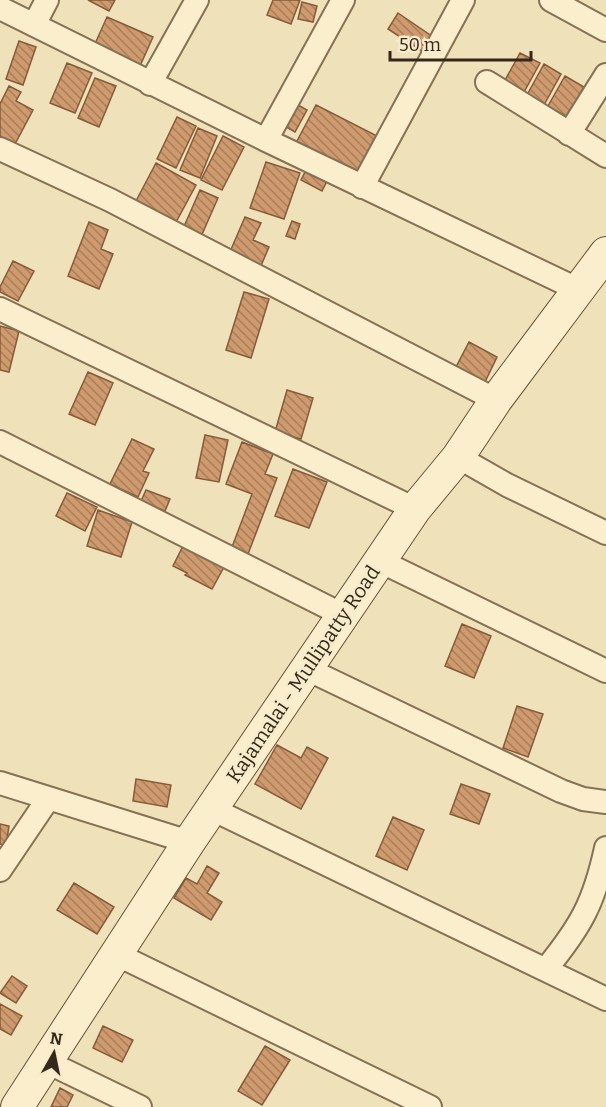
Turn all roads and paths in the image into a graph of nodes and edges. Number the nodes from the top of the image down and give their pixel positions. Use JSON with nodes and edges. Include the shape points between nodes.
{"nodes":[{"id":1,"x":46,"y":0,"type":"edge"},
{"id":2,"x":197,"y":0,"type":"edge"},
{"id":3,"x":343,"y":0,"type":"edge"},
{"id":4,"x":463,"y":0,"type":"edge"},
{"id":5,"x":551,"y":0,"type":"edge"},
{"id":6,"x":0,"y":8,"type":"edge"},
{"id":7,"x":34,"y":25,"type":"junction"},
{"id":8,"x":606,"y":30,"type":"edge"},
{"id":9,"x":606,"y":75,"type":"edge"},
{"id":10,"x":487,"y":82,"type":"dead end"},
{"id":11,"x":150,"y":84,"type":"junction"},
{"id":12,"x":569,"y":134,"type":"junction"},
{"id":13,"x":266,"y":140,"type":"junction"},
{"id":14,"x":1,"y":153,"type":"edge"},
{"id":15,"x":606,"y":156,"type":"edge"},
{"id":16,"x":362,"y":187,"type":"junction"},
{"id":17,"x":606,"y":253,"type":"edge"},
{"id":18,"x":579,"y":290,"type":"junction"},
{"id":19,"x":0,"y":309,"type":"edge"},
{"id":20,"x":496,"y":400,"type":"junction"},
{"id":21,"x":0,"y":442,"type":"edge"},
{"id":22,"x":458,"y":457,"type":"junction"},
{"id":23,"x":415,"y":509,"type":"junction"},
{"id":24,"x":606,"y":533,"type":"edge"},
{"id":25,"x":380,"y":561,"type":"junction"},
{"id":26,"x":343,"y":615,"type":"junction"},
{"id":27,"x":307,"y":669,"type":"junction"},
{"id":28,"x":606,"y":671,"type":"edge"},
{"id":29,"x":0,"y":783,"type":"edge"},
{"id":30,"x":48,"y":800,"type":"junction"},
{"id":31,"x":606,"y":802,"type":"edge"},
{"id":32,"x":212,"y":809,"type":"junction"},
{"id":33,"x":189,"y":842,"type":"junction"},
{"id":34,"x":606,"y":848,"type":"edge"},
{"id":35,"x":0,"y":870,"type":"edge"},
{"id":36,"x":603,"y":878,"type":"edge"},
{"id":37,"x":116,"y":954,"type":"junction"},
{"id":38,"x":546,"y":969,"type":"junction"},
{"id":39,"x":606,"y":999,"type":"edge"},
{"id":40,"x":47,"y":1062,"type":"junction"},
{"id":41,"x":17,"y":1107,"type":"edge"},
{"id":42,"x":140,"y":1107,"type":"edge"},
{"id":43,"x":430,"y":1107,"type":"edge"}],
"edges":[{"from":1,"to":7,"type":"street"},
{"from":2,"to":11,"type":"street"},
{"from":3,"to":13,"type":"street"},
{"from":4,"to":16,"type":"street"},
{"from":5,"to":8,"type":"street"},
{"from":6,"to":7,"type":"street"},
{"from":7,"to":11,"type":"street"},
{"from":9,"to":12,"type":"street"},
{"from":10,"to":12,"type":"street"},
{"from":11,"to":13,"type":"street"},
{"from":12,"to":15,"type":"street"},
{"from":13,"to":16,"type":"street"},
{"from":14,"to":20,"type":"street","via":[[110,200]]},
{"from":16,"to":18,"type":"street"},
{"from":17,"to":18,"type":"main road","name":"Kajamalai - Mullipatty Road"},
{"from":18,"to":20,"type":"main road","name":"Kajamalai - Mullipatty Road"},
{"from":19,"to":23,"type":"street"},
{"from":20,"to":22,"type":"main road","name":"Kajamalai - Mullipatty Road"},
{"from":21,"to":26,"type":"street"},
{"from":22,"to":23,"type":"main road","name":"Kajamalai - Mullipatty Road"},
{"from":22,"to":24,"type":"street"},
{"from":23,"to":25,"type":"main road","name":"Kajamalai - Mullipatty Road"},
{"from":25,"to":26,"type":"main road","name":"Kajamalai - Mullipatty Road"},
{"from":25,"to":28,"type":"street"},
{"from":26,"to":27,"type":"main road","name":"Kajamalai - Mullipatty Road"},
{"from":27,"to":31,"type":"street","via":[[561,791]]},
{"from":27,"to":32,"type":"main road","name":"Kajamalai - Mullipatty Road"},
{"from":29,"to":30,"type":"street"},
{"from":30,"to":33,"type":"street"},
{"from":30,"to":35,"type":"street"},
{"from":32,"to":33,"type":"main road","name":"Kajamalai - Mullipatty Road"},
{"from":32,"to":38,"type":"street"},
{"from":33,"to":37,"type":"main road","name":"Kajamalai - Mullipatty Road"},
{"from":34,"to":36,"type":"street"},
{"from":36,"to":38,"type":"street","via":[[571,938]]},
{"from":37,"to":40,"type":"main road","name":"Kajamalai - Mullipatty Road"},
{"from":37,"to":43,"type":"street"},
{"from":38,"to":39,"type":"street"},
{"from":40,"to":41,"type":"main road","name":"Kajamalai - Mullipatty Road"},
{"from":40,"to":42,"type":"street"}]}
